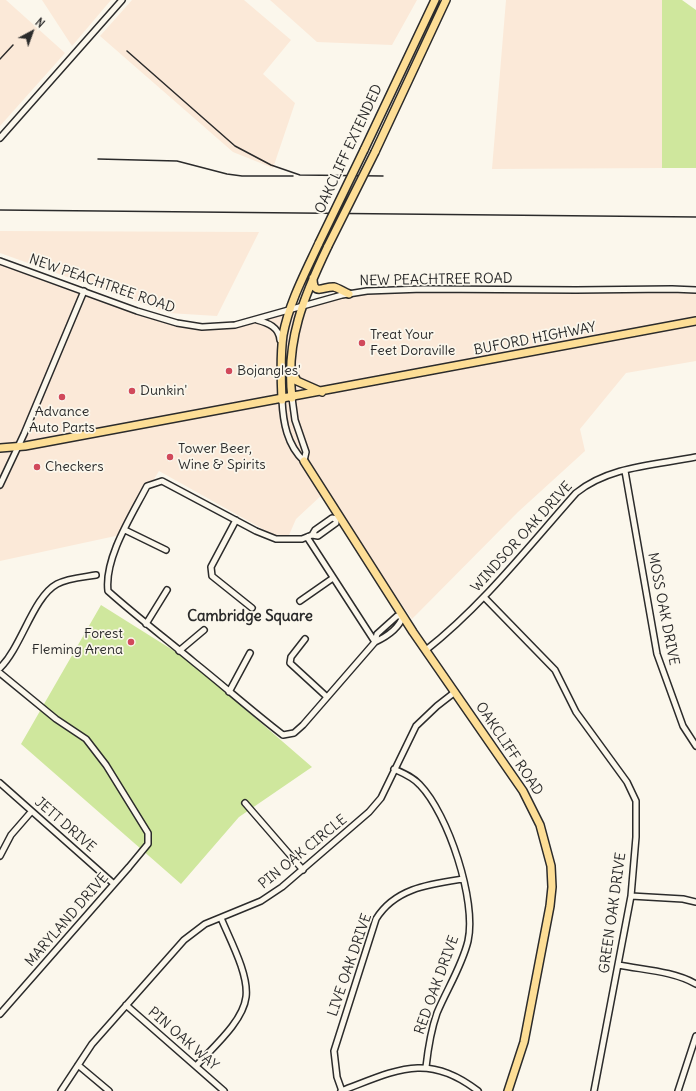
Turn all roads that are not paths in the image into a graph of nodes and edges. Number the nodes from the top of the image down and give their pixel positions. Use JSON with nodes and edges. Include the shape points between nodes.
{"nodes":[{"id":1,"x":122,"y":0,"type":"edge"},
{"id":2,"x":435,"y":0,"type":"edge"},
{"id":3,"x":446,"y":0,"type":"edge"},
{"id":4,"x":0,"y":138,"type":"edge"},
{"id":5,"x":0,"y":260,"type":"edge"},
{"id":6,"x":313,"y":278,"type":"junction"},
{"id":7,"x":696,"y":290,"type":"edge"},
{"id":8,"x":84,"y":291,"type":"junction"},
{"id":9,"x":348,"y":294,"type":"junction"},
{"id":10,"x":302,"y":307,"type":"junction"},
{"id":11,"x":290,"y":310,"type":"junction"},
{"id":12,"x":256,"y":320,"type":"junction"},
{"id":13,"x":696,"y":321,"type":"edge"},
{"id":14,"x":281,"y":349,"type":"junction"},
{"id":15,"x":290,"y":369,"type":"junction"},
{"id":16,"x":322,"y":392,"type":"junction"},
{"id":17,"x":292,"y":398,"type":"junction"},
{"id":18,"x":282,"y":400,"type":"junction"},
{"id":19,"x":19,"y":447,"type":"junction"},
{"id":20,"x":0,"y":448,"type":"edge"},
{"id":21,"x":696,"y":457,"type":"edge"},
{"id":22,"x":304,"y":461,"type":"junction"},
{"id":23,"x":625,"y":471,"type":"junction"},
{"id":24,"x":0,"y":485,"type":"edge"},
{"id":25,"x":338,"y":518,"type":"junction"},
{"id":26,"x":236,"y":520,"type":"junction"},
{"id":27,"x":125,"y":530,"type":"junction"},
{"id":28,"x":306,"y":537,"type":"junction"},
{"id":29,"x":166,"y":550,"type":"dead end"},
{"id":30,"x":96,"y":575,"type":"dead end"},
{"id":31,"x":333,"y":578,"type":"junction"},
{"id":32,"x":167,"y":590,"type":"dead end"},
{"id":33,"x":484,"y":597,"type":"junction"},
{"id":34,"x":300,"y":601,"type":"dead end"},
{"id":35,"x":252,"y":608,"type":"dead end"},
{"id":36,"x":403,"y":616,"type":"junction"},
{"id":37,"x":146,"y":624,"type":"junction"},
{"id":38,"x":204,"y":630,"type":"dead end"},
{"id":39,"x":305,"y":639,"type":"dead end"},
{"id":40,"x":375,"y":642,"type":"junction"},
{"id":41,"x":426,"y":650,"type":"junction"},
{"id":42,"x":179,"y":651,"type":"junction"},
{"id":43,"x":250,"y":653,"type":"dead end"},
{"id":44,"x":0,"y":668,"type":"edge"},
{"id":45,"x":0,"y":673,"type":"edge"},
{"id":46,"x":229,"y":692,"type":"junction"},
{"id":47,"x":455,"y":692,"type":"junction"},
{"id":48,"x":328,"y":697,"type":"junction"},
{"id":49,"x":696,"y":746,"type":"edge"},
{"id":50,"x":394,"y":769,"type":"junction"},
{"id":51,"x":0,"y":783,"type":"edge"},
{"id":52,"x":245,"y":803,"type":"dead end"},
{"id":53,"x":31,"y":812,"type":"junction"},
{"id":54,"x":0,"y":856,"type":"edge"},
{"id":55,"x":303,"y":870,"type":"junction"},
{"id":56,"x":463,"y":879,"type":"junction"},
{"id":57,"x":114,"y":884,"type":"junction"},
{"id":58,"x":631,"y":896,"type":"junction"},
{"id":59,"x":696,"y":902,"type":"edge"},
{"id":60,"x":221,"y":918,"type":"junction"},
{"id":61,"x":619,"y":965,"type":"junction"},
{"id":62,"x":696,"y":984,"type":"edge"},
{"id":63,"x":126,"y":1005,"type":"junction"},
{"id":64,"x":0,"y":1014,"type":"edge"},
{"id":65,"x":696,"y":1036,"type":"edge"},
{"id":66,"x":78,"y":1065,"type":"junction"},
{"id":67,"x":196,"y":1066,"type":"junction"},
{"id":68,"x":426,"y":1066,"type":"junction"},
{"id":69,"x":61,"y":1091,"type":"edge"},
{"id":70,"x":109,"y":1091,"type":"edge"},
{"id":71,"x":224,"y":1091,"type":"edge"},
{"id":72,"x":342,"y":1091,"type":"edge"},
{"id":73,"x":478,"y":1091,"type":"edge"},
{"id":74,"x":508,"y":1091,"type":"edge"},
{"id":75,"x":594,"y":1091,"type":"edge"},
{"id":76,"x":678,"y":1091,"type":"edge"}],
"edges":[{"from":1,"to":4,"type":"street"},
{"from":2,"to":11,"type":"main road","name":"OAKCLIFF EXTENDED","bridge":true,"via":[[295,294]]},
{"from":3,"to":6,"type":"main road","name":"OAKCLIFF EXTENDED","bridge":true},
{"from":5,"to":8,"type":"street","name":"NEW PEACHTREE ROAD"},
{"from":6,"to":9,"type":"main road","via":[[317,289],[334,287]]},
{"from":6,"to":10,"type":"main road","name":"OAKCLIFF EXTENDED"},
{"from":7,"to":9,"type":"street","name":"NEW PEACHTREE ROAD","via":[[423,289]]},
{"from":8,"to":12,"type":"street","name":"NEW PEACHTREE ROAD","via":[[161,319],[202,328],[235,326]]},
{"from":8,"to":19,"type":"street"},
{"from":9,"to":10,"type":"street","name":"NEW PEACHTREE ROAD"},
{"from":10,"to":11,"type":"street","name":"NEW PEACHTREE ROAD"},
{"from":10,"to":15,"type":"main road","name":"OAKCLIFF ROAD","via":[[291,352]]},
{"from":11,"to":12,"type":"street","name":"NEW PEACHTREE ROAD"},
{"from":11,"to":14,"type":"main road","name":"OAKCLIFF ROAD"},
{"from":12,"to":14,"type":"street","via":[[267,322],[280,333]]},
{"from":13,"to":16,"type":"main road","name":"BUFORD HIGHWAY"},
{"from":14,"to":18,"type":"main road","name":"OAKCLIFF ROAD"},
{"from":15,"to":16,"type":"main road","via":[[297,381]]},
{"from":15,"to":17,"type":"main road","name":"OAKCLIFF ROAD"},
{"from":16,"to":17,"type":"main road","name":"BUFORD HIGHWAY"},
{"from":17,"to":18,"type":"main road","name":"BUFORD HIGHWAY"},
{"from":17,"to":22,"type":"street","name":"OAKCLIFF ROAD","via":[[295,420],[306,452]]},
{"from":18,"to":19,"type":"main road","name":"BUFORD HIGHWAY"},
{"from":18,"to":22,"type":"street","name":"OAKCLIFF ROAD","via":[[286,431],[296,454]]},
{"from":19,"to":20,"type":"main road","name":"BUFORD HIGHWAY"},
{"from":19,"to":24,"type":"street"},
{"from":21,"to":23,"type":"street","name":"WINDSOR OAK DRIVE"},
{"from":22,"to":25,"type":"main road","name":"OAKCLIFF ROAD"},
{"from":23,"to":33,"type":"street","name":"WINDSOR OAK DRIVE","via":[[602,477],[576,494]]},
{"from":23,"to":49,"type":"street","name":"MOSS OAK DRIVE","via":[[657,654],[683,726]]},
{"from":25,"to":28,"type":"street","via":[[332,518]]},
{"from":25,"to":36,"type":"main road","name":"OAKCLIFF ROAD"},
{"from":26,"to":27,"type":"street","via":[[162,481],[147,486]]},
{"from":26,"to":28,"type":"street","via":[[276,539]]},
{"from":26,"to":35,"type":"street","via":[[211,567],[212,576]]},
{"from":27,"to":29,"type":"street"},
{"from":27,"to":37,"type":"street","via":[[113,554],[107,580],[108,591]]},
{"from":28,"to":31,"type":"street"},
{"from":30,"to":44,"type":"street","via":[[58,583],[45,594],[18,645]]},
{"from":31,"to":34,"type":"street"},
{"from":31,"to":40,"type":"street"},
{"from":32,"to":37,"type":"street"},
{"from":33,"to":41,"type":"street","name":"WINDSOR OAK DRIVE"},
{"from":33,"to":58,"type":"street","name":"GREEN OAK DRIVE","via":[[555,670],[576,712],[632,791],[637,815]]},
{"from":36,"to":40,"type":"street","via":[[397,616],[377,634]]},
{"from":36,"to":41,"type":"main road","name":"OAKCLIFF ROAD"},
{"from":37,"to":42,"type":"street"},
{"from":38,"to":42,"type":"street"},
{"from":39,"to":48,"type":"street","via":[[290,657],[290,663]]},
{"from":40,"to":48,"type":"street"},
{"from":41,"to":47,"type":"main road","name":"OAKCLIFF ROAD"},
{"from":42,"to":46,"type":"street"},
{"from":43,"to":46,"type":"street"},
{"from":45,"to":57,"type":"street","name":"MARYLAND DRIVE","via":[[56,719],[92,744],[148,833],[148,844]]},
{"from":46,"to":48,"type":"street","via":[[283,735],[294,733]]},
{"from":47,"to":50,"type":"street","name":"PIN OAK CIRCLE","via":[[416,726]]},
{"from":47,"to":74,"type":"main road","name":"OAKCLIFF ROAD","via":[[523,791],[540,825],[551,866],[550,906],[531,1010],[524,1042]]},
{"from":50,"to":55,"type":"street","name":"PIN OAK CIRCLE","via":[[381,798],[369,812]]},
{"from":50,"to":56,"type":"street","name":"RED OAK DRIVE","via":[[420,784],[440,811],[451,836]]},
{"from":51,"to":53,"type":"street","name":"JETT DRIVE"},
{"from":52,"to":55,"type":"street"},
{"from":53,"to":54,"type":"street","via":[[11,835]]},
{"from":53,"to":57,"type":"street","name":"JETT DRIVE"},
{"from":55,"to":60,"type":"street","name":"PIN OAK CIRCLE","via":[[261,901]]},
{"from":56,"to":68,"type":"street","name":"RED OAK DRIVE","via":[[468,913],[468,940],[437,1014]]},
{"from":56,"to":72,"type":"street","name":"LIVE OAK DRIVE","via":[[435,883],[405,892],[388,904],[376,919],[334,1051],[337,1077]]},
{"from":57,"to":64,"type":"street","name":"MARYLAND DRIVE"},
{"from":58,"to":59,"type":"street"},
{"from":58,"to":61,"type":"street","name":"GREEN OAK DRIVE"},
{"from":60,"to":63,"type":"street","name":"PIN OAK CIRCLE","via":[[206,924],[184,940]]},
{"from":60,"to":67,"type":"street","via":[[246,981],[246,997],[233,1026]]},
{"from":61,"to":62,"type":"street","via":[[687,979]]},
{"from":61,"to":75,"type":"street","name":"GREEN OAK DRIVE"},
{"from":63,"to":66,"type":"street","name":"PIN OAK CIRCLE","via":[[92,1044]]},
{"from":63,"to":67,"type":"street","name":"PIN OAK WAY"},
{"from":65,"to":76,"type":"street"},
{"from":66,"to":69,"type":"street","name":"PIN OAK CIRCLE"},
{"from":66,"to":70,"type":"street"},
{"from":67,"to":71,"type":"street","name":"PIN OAK WAY"},
{"from":68,"to":72,"type":"street","via":[[399,1069]]},
{"from":68,"to":73,"type":"street","via":[[456,1076]]}]}
